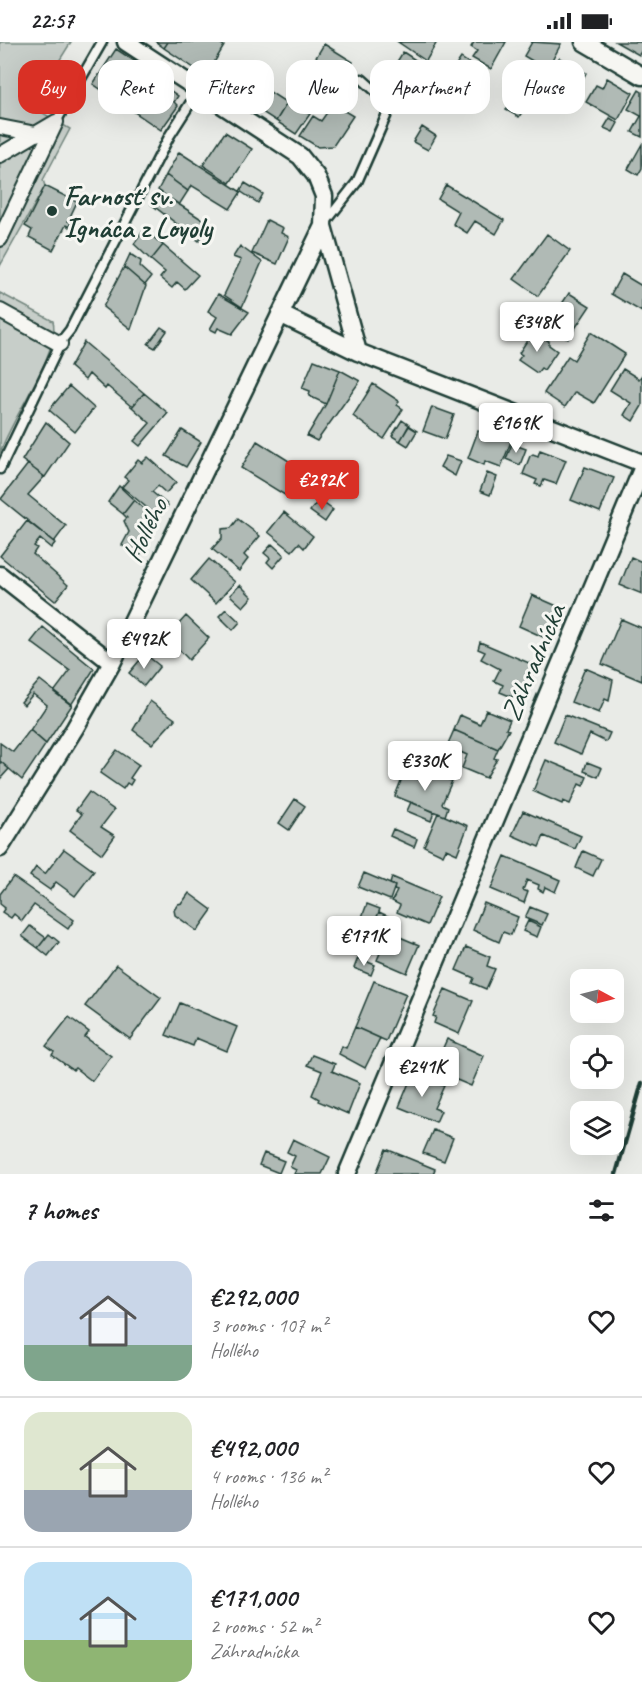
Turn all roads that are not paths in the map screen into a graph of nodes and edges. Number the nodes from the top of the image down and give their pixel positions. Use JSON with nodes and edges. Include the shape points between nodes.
{"nodes":[{"id":1,"x":102,"y":42,"type":"edge"},
{"id":2,"x":126,"y":42,"type":"edge"},
{"id":3,"x":584,"y":42,"type":"edge"},
{"id":4,"x":642,"y":76,"type":"edge"},
{"id":5,"x":362,"y":79,"type":"dead end"},
{"id":6,"x":186,"y":84,"type":"edge"},
{"id":7,"x":186,"y":110,"type":"edge"},
{"id":8,"x":233,"y":114,"type":"edge"},
{"id":9,"x":56,"y":122,"type":"junction"},
{"id":10,"x":0,"y":127,"type":"edge"},
{"id":11,"x":36,"y":134,"type":"junction"},
{"id":12,"x":0,"y":155,"type":"edge"},
{"id":13,"x":323,"y":226,"type":"junction"},
{"id":14,"x":0,"y":239,"type":"edge"},
{"id":15,"x":280,"y":314,"type":"junction"},
{"id":16,"x":4,"y":318,"type":"edge"},
{"id":17,"x":60,"y":344,"type":"junction"},
{"id":18,"x":358,"y":352,"type":"junction"},
{"id":19,"x":642,"y":463,"type":"edge"},
{"id":20,"x":0,"y":469,"type":"edge"},
{"id":21,"x":642,"y":469,"type":"edge"},
{"id":22,"x":0,"y":574,"type":"edge"},
{"id":23,"x":112,"y":663,"type":"junction"},
{"id":24,"x":0,"y":848,"type":"edge"},
{"id":25,"x":347,"y":1174,"type":"edge"}],
"edges":[{"from":1,"to":9,"type":"lane"},
{"from":2,"to":6,"type":"street","name":"Hollého"},
{"from":3,"to":4,"type":"street"},
{"from":5,"to":13,"type":"lane","via":[[391,105],[357,182]]},
{"from":7,"to":17,"type":"lane"},
{"from":8,"to":13,"type":"street","name":"Hollého","via":[[300,156],[316,176],[324,196]]},
{"from":9,"to":11,"type":"street"},
{"from":9,"to":14,"type":"street"},
{"from":10,"to":11,"type":"street"},
{"from":11,"to":12,"type":"street"},
{"from":13,"to":15,"type":"street","name":"Hollého"},
{"from":13,"to":18,"type":"street","name":"Hollého"},
{"from":15,"to":18,"type":"street"},
{"from":15,"to":23,"type":"street","name":"Hollého"},
{"from":16,"to":17,"type":"street"},
{"from":17,"to":20,"type":"lane"},
{"from":18,"to":19,"type":"street"},
{"from":21,"to":25,"type":"street","name":"Záhradnícka"},
{"from":22,"to":23,"type":"street"},
{"from":23,"to":24,"type":"street","name":"Hollého"}]}
